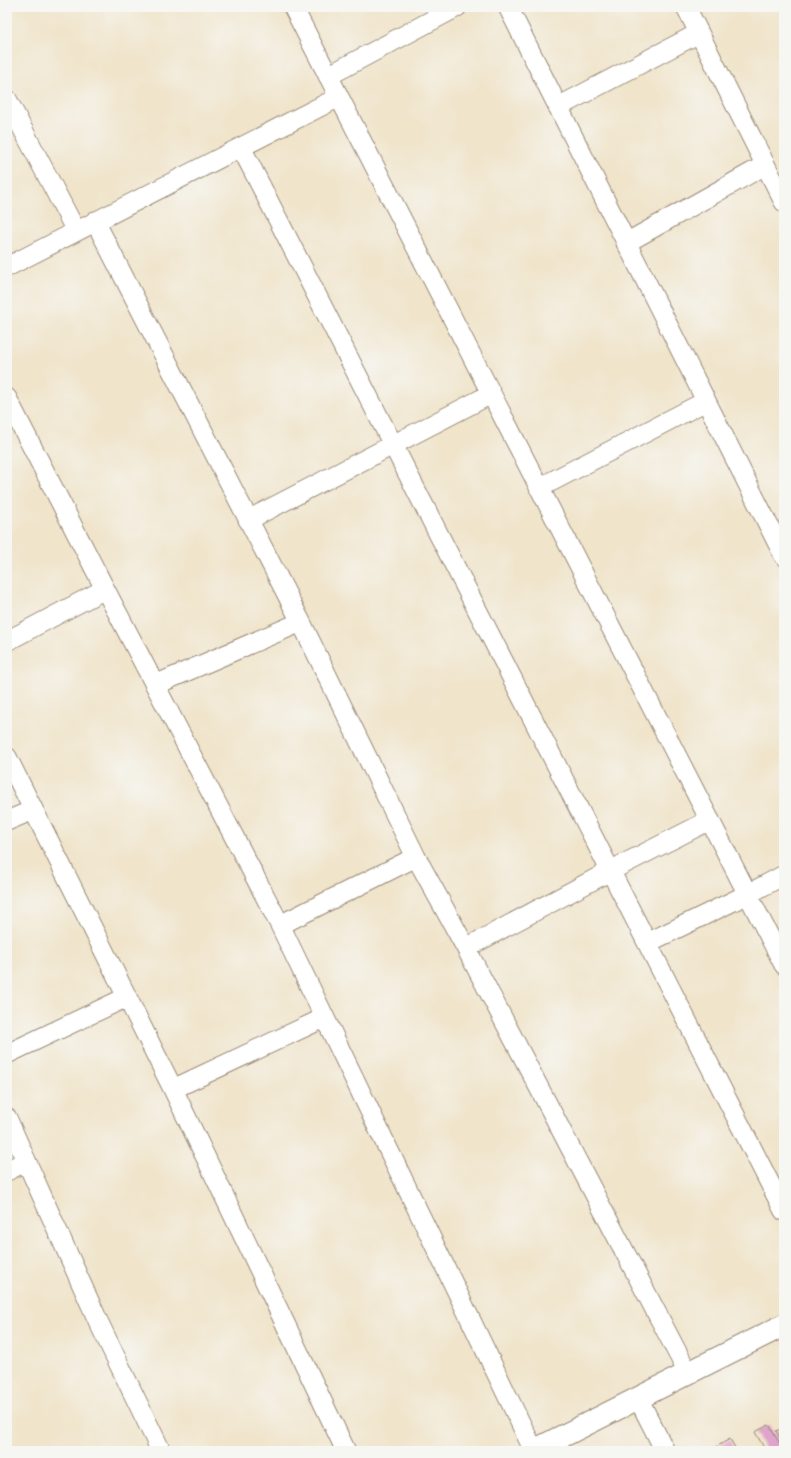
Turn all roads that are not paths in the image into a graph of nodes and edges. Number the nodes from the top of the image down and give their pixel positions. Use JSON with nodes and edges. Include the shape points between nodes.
{"nodes":[{"id":1,"x":293,"y":7,"type":"edge"},
{"id":2,"x":457,"y":7,"type":"edge"},
{"id":3,"x":508,"y":7,"type":"edge"},
{"id":4,"x":686,"y":7,"type":"edge"},
{"id":5,"x":699,"y":33,"type":"junction"},
{"id":6,"x":328,"y":76,"type":"junction"},
{"id":7,"x":339,"y":97,"type":"junction"},
{"id":8,"x":7,"y":99,"type":"edge"},
{"id":9,"x":558,"y":107,"type":"junction"},
{"id":10,"x":241,"y":147,"type":"junction"},
{"id":11,"x":765,"y":165,"type":"junction"},
{"id":12,"x":784,"y":202,"type":"edge"},
{"id":13,"x":95,"y":221,"type":"junction"},
{"id":14,"x":76,"y":231,"type":"junction"},
{"id":15,"x":626,"y":243,"type":"junction"},
{"id":16,"x":7,"y":267,"type":"edge"},
{"id":17,"x":491,"y":394,"type":"junction"},
{"id":18,"x":7,"y":398,"type":"edge"},
{"id":19,"x":706,"y":401,"type":"junction"},
{"id":20,"x":393,"y":445,"type":"junction"},
{"id":21,"x":539,"y":488,"type":"junction"},
{"id":22,"x":248,"y":520,"type":"junction"},
{"id":23,"x":784,"y":556,"type":"edge"},
{"id":24,"x":105,"y":589,"type":"junction"},
{"id":25,"x":301,"y":622,"type":"junction"},
{"id":26,"x":7,"y":641,"type":"edge"},
{"id":27,"x":156,"y":686,"type":"junction"},
{"id":28,"x":7,"y":757,"type":"edge"},
{"id":29,"x":32,"y":810,"type":"junction"},
{"id":30,"x":710,"y":820,"type":"junction"},
{"id":31,"x":7,"y":821,"type":"edge"},
{"id":32,"x":416,"y":857,"type":"junction"},
{"id":33,"x":610,"y":871,"type":"junction"},
{"id":34,"x":784,"y":875,"type":"edge"},
{"id":35,"x":748,"y":894,"type":"junction"},
{"id":36,"x":280,"y":925,"type":"junction"},
{"id":37,"x":647,"y":942,"type":"junction"},
{"id":38,"x":466,"y":948,"type":"junction"},
{"id":39,"x":784,"y":965,"type":"edge"},
{"id":40,"x":127,"y":997,"type":"junction"},
{"id":41,"x":324,"y":1018,"type":"junction"},
{"id":42,"x":7,"y":1054,"type":"edge"},
{"id":43,"x":173,"y":1088,"type":"junction"},
{"id":44,"x":7,"y":1118,"type":"edge"},
{"id":45,"x":26,"y":1161,"type":"junction"},
{"id":46,"x":7,"y":1171,"type":"edge"},
{"id":47,"x":784,"y":1210,"type":"edge"},
{"id":48,"x":782,"y":1332,"type":"edge"},
{"id":49,"x":688,"y":1373,"type":"junction"},
{"id":50,"x":638,"y":1398,"type":"junction"},
{"id":51,"x":161,"y":1451,"type":"edge"},
{"id":52,"x":346,"y":1451,"type":"edge"},
{"id":53,"x":533,"y":1451,"type":"edge"},
{"id":54,"x":665,"y":1451,"type":"edge"}],
"edges":[{"from":1,"to":6,"type":"street"},
{"from":2,"to":6,"type":"street"},
{"from":3,"to":9,"type":"street"},
{"from":4,"to":5,"type":"street"},
{"from":5,"to":9,"type":"street"},
{"from":5,"to":11,"type":"street"},
{"from":6,"to":7,"type":"street"},
{"from":7,"to":10,"type":"street"},
{"from":7,"to":17,"type":"street"},
{"from":8,"to":14,"type":"street"},
{"from":9,"to":15,"type":"street"},
{"from":10,"to":13,"type":"street"},
{"from":10,"to":20,"type":"street"},
{"from":11,"to":12,"type":"street"},
{"from":11,"to":15,"type":"street"},
{"from":13,"to":14,"type":"street"},
{"from":13,"to":22,"type":"street"},
{"from":14,"to":16,"type":"street"},
{"from":15,"to":19,"type":"street"},
{"from":17,"to":20,"type":"street"},
{"from":17,"to":21,"type":"street"},
{"from":18,"to":24,"type":"street"},
{"from":19,"to":21,"type":"street"},
{"from":19,"to":23,"type":"street"},
{"from":20,"to":22,"type":"street"},
{"from":20,"to":33,"type":"street"},
{"from":21,"to":30,"type":"street"},
{"from":22,"to":25,"type":"street"},
{"from":24,"to":26,"type":"street"},
{"from":24,"to":27,"type":"street"},
{"from":25,"to":27,"type":"street"},
{"from":25,"to":32,"type":"street"},
{"from":27,"to":36,"type":"street"},
{"from":28,"to":29,"type":"street"},
{"from":29,"to":31,"type":"street"},
{"from":29,"to":40,"type":"street"},
{"from":30,"to":33,"type":"street"},
{"from":30,"to":35,"type":"street"},
{"from":32,"to":36,"type":"street"},
{"from":32,"to":38,"type":"street"},
{"from":33,"to":37,"type":"street"},
{"from":33,"to":38,"type":"street"},
{"from":34,"to":35,"type":"street"},
{"from":35,"to":37,"type":"street"},
{"from":35,"to":39,"type":"street"},
{"from":36,"to":41,"type":"street"},
{"from":37,"to":47,"type":"street"},
{"from":38,"to":49,"type":"street"},
{"from":40,"to":42,"type":"street"},
{"from":40,"to":43,"type":"street"},
{"from":41,"to":43,"type":"street"},
{"from":41,"to":53,"type":"street"},
{"from":43,"to":52,"type":"street"},
{"from":44,"to":45,"type":"street"},
{"from":45,"to":46,"type":"street"},
{"from":45,"to":51,"type":"street","via":[[98,1323]]},
{"from":48,"to":49,"type":"street"},
{"from":49,"to":50,"type":"street"},
{"from":50,"to":53,"type":"street"},
{"from":50,"to":54,"type":"street"}]}
